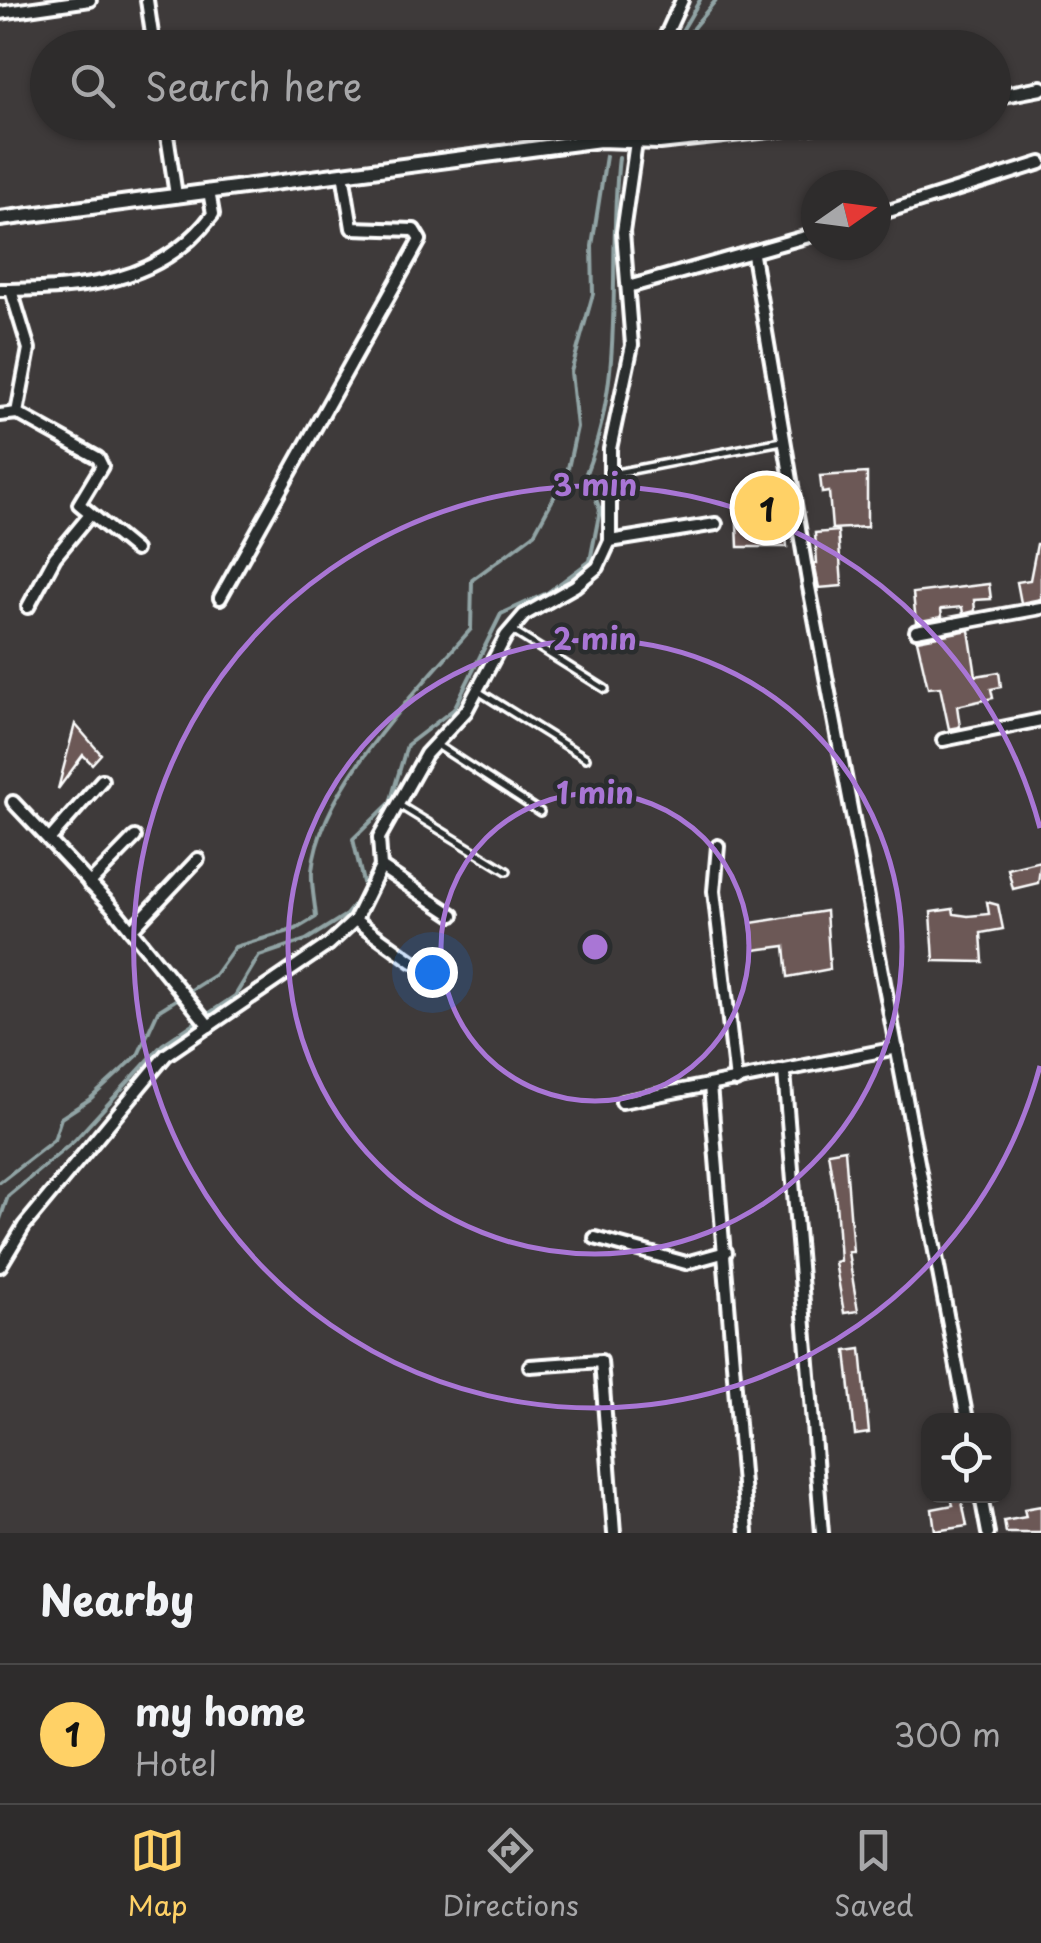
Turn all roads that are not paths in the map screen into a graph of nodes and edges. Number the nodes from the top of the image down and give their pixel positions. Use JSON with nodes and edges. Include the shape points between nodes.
{"nodes":[{"id":1,"x":90,"y":0,"type":"edge"},
{"id":2,"x":147,"y":0,"type":"edge"},
{"id":3,"x":682,"y":0,"type":"edge"},
{"id":4,"x":0,"y":13,"type":"edge"},
{"id":5,"x":151,"y":30,"type":"edge"},
{"id":6,"x":668,"y":30,"type":"edge"},
{"id":7,"x":1041,"y":88,"type":"edge"},
{"id":8,"x":1011,"y":94,"type":"edge"},
{"id":9,"x":168,"y":140,"type":"edge"},
{"id":10,"x":600,"y":140,"type":"joint"},
{"id":11,"x":657,"y":140,"type":"edge"},
{"id":12,"x":636,"y":142,"type":"junction"},
{"id":13,"x":1041,"y":163,"type":"edge"},
{"id":14,"x":343,"y":173,"type":"junction"},
{"id":15,"x":209,"y":190,"type":"junction"},
{"id":16,"x":176,"y":195,"type":"junction"},
{"id":17,"x":891,"y":211,"type":"edge"},
{"id":18,"x":0,"y":219,"type":"edge"},
{"id":19,"x":801,"y":239,"type":"edge"},
{"id":20,"x":753,"y":254,"type":"junction"},
{"id":21,"x":628,"y":286,"type":"junction"},
{"id":22,"x":6,"y":290,"type":"edge"},
{"id":23,"x":18,"y":413,"type":"junction"},
{"id":24,"x":0,"y":415,"type":"edge"},
{"id":25,"x":784,"y":441,"type":"junction"},
{"id":26,"x":607,"y":475,"type":"junction"},
{"id":27,"x":88,"y":516,"type":"junction"},
{"id":28,"x":716,"y":524,"type":"dead end"},
{"id":29,"x":610,"y":542,"type":"junction"},
{"id":30,"x":135,"y":550,"type":"dead end"},
{"id":31,"x":220,"y":598,"type":"dead end"},
{"id":32,"x":28,"y":607,"type":"dead end"},
{"id":33,"x":1041,"y":608,"type":"edge"},
{"id":34,"x":511,"y":630,"type":"junction"},
{"id":35,"x":916,"y":631,"type":"dead end"},
{"id":36,"x":605,"y":689,"type":"dead end"},
{"id":37,"x":477,"y":690,"type":"junction"},
{"id":38,"x":1041,"y":720,"type":"edge"},
{"id":39,"x":942,"y":740,"type":"dead end"},
{"id":40,"x":436,"y":744,"type":"junction"},
{"id":41,"x":586,"y":758,"type":"dead end"},
{"id":42,"x":102,"y":780,"type":"dead end"},
{"id":43,"x":13,"y":802,"type":"dead end"},
{"id":44,"x":398,"y":804,"type":"junction"},
{"id":45,"x":540,"y":812,"type":"dead end"},
{"id":46,"x":136,"y":837,"type":"dead end"},
{"id":47,"x":48,"y":840,"type":"junction"},
{"id":48,"x":718,"y":846,"type":"dead end"},
{"id":49,"x":198,"y":858,"type":"dead end"},
{"id":50,"x":380,"y":867,"type":"junction"},
{"id":51,"x":507,"y":871,"type":"dead end"},
{"id":52,"x":90,"y":884,"type":"junction"},
{"id":53,"x":453,"y":914,"type":"dead end"},
{"id":54,"x":355,"y":920,"type":"junction"},
{"id":55,"x":131,"y":930,"type":"junction"},
{"id":56,"x":413,"y":962,"type":"dead end"},
{"id":57,"x":209,"y":1026,"type":"junction"},
{"id":58,"x":897,"y":1048,"type":"junction"},
{"id":59,"x":784,"y":1072,"type":"junction"},
{"id":60,"x":736,"y":1081,"type":"junction"},
{"id":61,"x":710,"y":1086,"type":"junction"},
{"id":62,"x":622,"y":1102,"type":"dead end"},
{"id":63,"x":596,"y":1238,"type":"dead end"},
{"id":64,"x":726,"y":1252,"type":"junction"},
{"id":65,"x":0,"y":1266,"type":"edge"},
{"id":66,"x":530,"y":1366,"type":"dead end"},
{"id":67,"x":966,"y":1413,"type":"edge"},
{"id":68,"x":982,"y":1503,"type":"edge"},
{"id":69,"x":614,"y":1533,"type":"edge"},
{"id":70,"x":747,"y":1533,"type":"edge"},
{"id":71,"x":822,"y":1533,"type":"edge"},
{"id":72,"x":988,"y":1533,"type":"edge"}],
"edges":[{"from":1,"to":4,"type":"street"},
{"from":2,"to":5,"type":"street"},
{"from":3,"to":6,"type":"street"},
{"from":7,"to":8,"type":"street"},
{"from":9,"to":16,"type":"street"},
{"from":10,"to":12,"type":"street"},
{"from":10,"to":14,"type":"street"},
{"from":11,"to":12,"type":"street"},
{"from":12,"to":21,"type":"street","via":[[623,232]]},
{"from":13,"to":17,"type":"street"},
{"from":14,"to":15,"type":"street"},
{"from":14,"to":31,"type":"street","via":[[352,228],[414,230],[420,240]]},
{"from":15,"to":16,"type":"street"},
{"from":15,"to":22,"type":"street","via":[[213,214],[157,265],[115,282]]},
{"from":16,"to":18,"type":"street"},
{"from":19,"to":20,"type":"street"},
{"from":20,"to":21,"type":"street"},
{"from":20,"to":25,"type":"street"},
{"from":21,"to":26,"type":"street","via":[[632,346]]},
{"from":22,"to":23,"type":"street","via":[[29,349]]},
{"from":23,"to":24,"type":"street"},
{"from":23,"to":27,"type":"street","via":[[101,462],[79,502]]},
{"from":25,"to":26,"type":"lane"},
{"from":25,"to":58,"type":"street"},
{"from":26,"to":29,"type":"street","via":[[614,516]]},
{"from":27,"to":30,"type":"street"},
{"from":27,"to":32,"type":"street"},
{"from":28,"to":29,"type":"street"},
{"from":29,"to":34,"type":"street","via":[[598,567]]},
{"from":33,"to":35,"type":"street"},
{"from":34,"to":36,"type":"lane"},
{"from":34,"to":37,"type":"street"},
{"from":37,"to":40,"type":"street"},
{"from":37,"to":41,"type":"lane"},
{"from":38,"to":39,"type":"street"},
{"from":40,"to":44,"type":"street"},
{"from":40,"to":45,"type":"lane"},
{"from":42,"to":47,"type":"street"},
{"from":43,"to":47,"type":"street"},
{"from":44,"to":50,"type":"street","via":[[379,838]]},
{"from":44,"to":51,"type":"lane"},
{"from":46,"to":52,"type":"street"},
{"from":47,"to":52,"type":"street"},
{"from":48,"to":60,"type":"street","via":[[714,891]]},
{"from":49,"to":55,"type":"street"},
{"from":50,"to":53,"type":"street"},
{"from":50,"to":54,"type":"street"},
{"from":52,"to":55,"type":"street"},
{"from":54,"to":56,"type":"street"},
{"from":54,"to":57,"type":"street"},
{"from":55,"to":57,"type":"street"},
{"from":57,"to":65,"type":"street","via":[[166,1055],[24,1226]]},
{"from":58,"to":59,"type":"street"},
{"from":58,"to":67,"type":"street"},
{"from":59,"to":60,"type":"street"},
{"from":59,"to":71,"type":"street"},
{"from":60,"to":61,"type":"street"},
{"from":61,"to":62,"type":"street"},
{"from":61,"to":64,"type":"street"},
{"from":63,"to":64,"type":"street","via":[[686,1263]]},
{"from":64,"to":70,"type":"street"},
{"from":66,"to":69,"type":"street","via":[[601,1360]]},
{"from":68,"to":72,"type":"street"}]}
